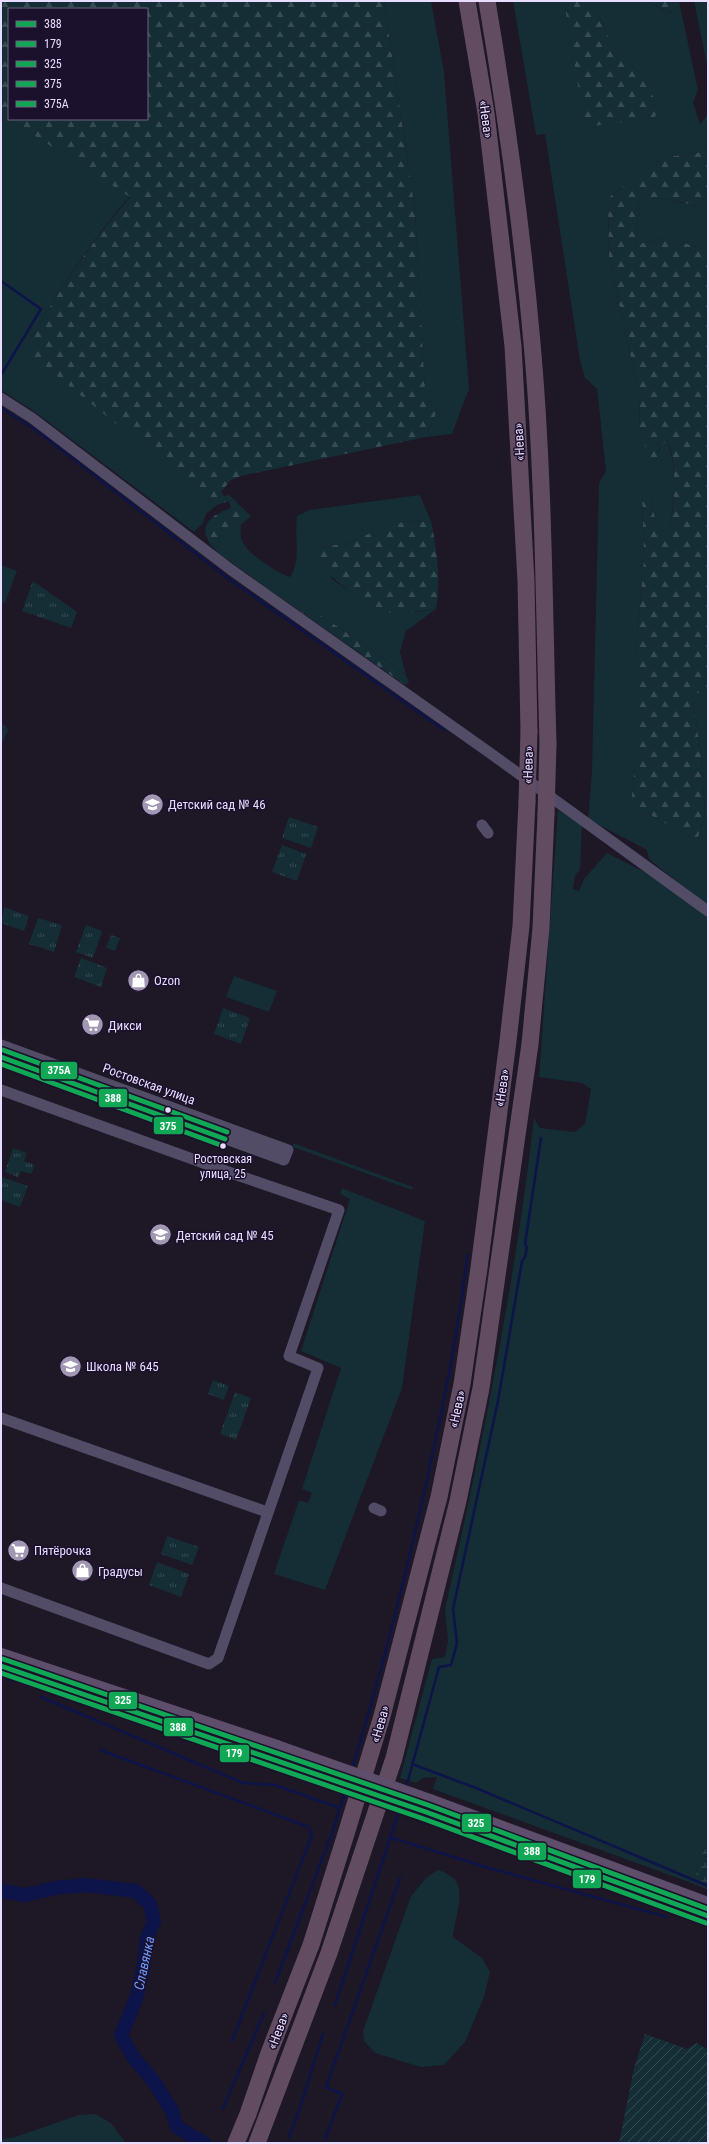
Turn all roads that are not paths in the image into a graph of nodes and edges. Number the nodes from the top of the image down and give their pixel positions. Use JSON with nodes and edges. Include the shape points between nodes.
{"nodes":[{"id":1,"x":467,"y":1,"type":"edge"},
{"id":2,"x":487,"y":1,"type":"edge"},
{"id":3,"x":1,"y":398,"type":"edge"},
{"id":4,"x":708,"y":911,"type":"edge"},
{"id":5,"x":1,"y":1045,"type":"edge"},
{"id":6,"x":1,"y":1057,"type":"edge"},
{"id":7,"x":1,"y":1090,"type":"edge"},
{"id":8,"x":1,"y":1418,"type":"edge"},
{"id":9,"x":267,"y":1512,"type":"junction"},
{"id":10,"x":1,"y":1588,"type":"edge"},
{"id":11,"x":1,"y":1655,"type":"edge"},
{"id":12,"x":1,"y":1666,"type":"edge"},
{"id":13,"x":275,"y":1753,"type":"junction"},
{"id":14,"x":428,"y":1806,"type":"junction"},
{"id":15,"x":708,"y":1904,"type":"edge"},
{"id":16,"x":708,"y":1916,"type":"edge"},
{"id":17,"x":236,"y":2143,"type":"edge"},
{"id":18,"x":257,"y":2143,"type":"edge"}],
"edges":[{"from":1,"to":17,"type":"highway","name":"«Нева»","bridge":true,"via":[[486,113],[513,346],[526,581],[529,731],[521,926],[478,1276],[462,1384],[451,1437],[410,1612],[372,1751],[311,1945]]},
{"from":2,"to":18,"type":"highway","name":"«Нева»","bridge":true,"via":[[505,110],[532,343],[543,519],[548,744],[541,928],[530,1044],[481,1388],[458,1501],[394,1758],[330,1953]]},
{"from":3,"to":4,"type":"street","via":[[32,418],[230,569]]},
{"from":5,"to":6,"type":"street","name":"Ростовская улица","via":[[286,1155]]},
{"from":7,"to":9,"type":"street","via":[[339,1210],[289,1356],[318,1368]]},
{"from":8,"to":9,"type":"street"},
{"from":9,"to":10,"type":"street","via":[[259,1543],[218,1658],[209,1664]]},
{"from":11,"to":13,"type":"main road"},
{"from":12,"to":13,"type":"main road"},
{"from":13,"to":14,"type":"main road","bridge":true},
{"from":14,"to":15,"type":"main road"},
{"from":14,"to":16,"type":"main road"}]}
